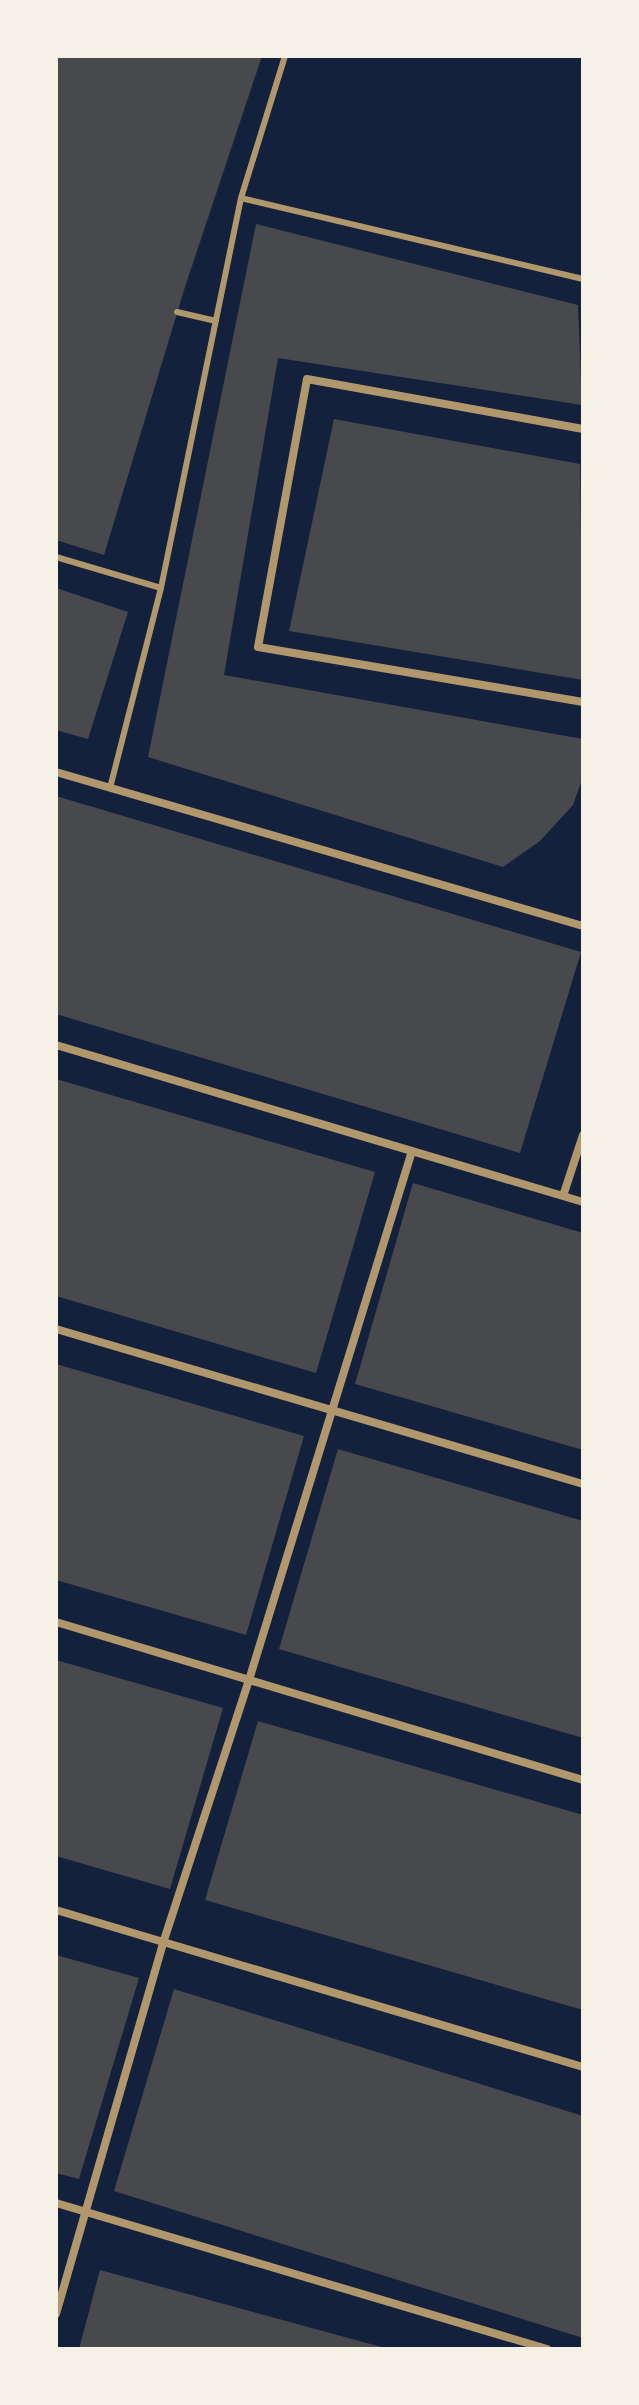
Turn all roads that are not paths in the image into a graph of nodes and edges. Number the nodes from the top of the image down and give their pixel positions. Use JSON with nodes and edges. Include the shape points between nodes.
{"nodes":[{"id":1,"x":285,"y":56,"type":"edge"},
{"id":2,"x":241,"y":198,"type":"junction"},
{"id":3,"x":583,"y":279,"type":"edge"},
{"id":4,"x":177,"y":312,"type":"dead end"},
{"id":5,"x":216,"y":321,"type":"junction"},
{"id":6,"x":583,"y":429,"type":"edge"},
{"id":7,"x":56,"y":557,"type":"edge"},
{"id":8,"x":161,"y":588,"type":"junction"},
{"id":9,"x":583,"y":702,"type":"edge"},
{"id":10,"x":56,"y":772,"type":"edge"},
{"id":11,"x":110,"y":788,"type":"junction"},
{"id":12,"x":583,"y":926,"type":"edge"},
{"id":13,"x":56,"y":1045,"type":"edge"},
{"id":14,"x":583,"y":1135,"type":"edge"},
{"id":15,"x":412,"y":1151,"type":"junction"},
{"id":16,"x":563,"y":1196,"type":"junction"},
{"id":17,"x":583,"y":1202,"type":"edge"},
{"id":18,"x":56,"y":1329,"type":"edge"},
{"id":19,"x":332,"y":1410,"type":"junction"},
{"id":20,"x":583,"y":1484,"type":"edge"},
{"id":21,"x":56,"y":1622,"type":"edge"},
{"id":22,"x":249,"y":1680,"type":"junction"},
{"id":23,"x":583,"y":1780,"type":"edge"},
{"id":24,"x":56,"y":1910,"type":"edge"},
{"id":25,"x":164,"y":1940,"type":"junction"},
{"id":26,"x":583,"y":2067,"type":"edge"},
{"id":27,"x":56,"y":2203,"type":"edge"},
{"id":28,"x":86,"y":2211,"type":"junction"},
{"id":29,"x":56,"y":2314,"type":"edge"},
{"id":30,"x":547,"y":2349,"type":"edge"}],
"edges":[{"from":1,"to":2,"type":"lane"},
{"from":2,"to":3,"type":"lane"},
{"from":2,"to":5,"type":"lane"},
{"from":4,"to":5,"type":"lane"},
{"from":5,"to":8,"type":"lane"},
{"from":6,"to":9,"type":"street","via":[[307,379],[258,647]]},
{"from":7,"to":8,"type":"lane"},
{"from":8,"to":11,"type":"lane"},
{"from":10,"to":11,"type":"street"},
{"from":11,"to":12,"type":"street"},
{"from":13,"to":15,"type":"street"},
{"from":14,"to":16,"type":"street"},
{"from":15,"to":16,"type":"street"},
{"from":15,"to":19,"type":"street"},
{"from":16,"to":17,"type":"street"},
{"from":18,"to":19,"type":"street"},
{"from":19,"to":20,"type":"street"},
{"from":19,"to":22,"type":"street"},
{"from":21,"to":22,"type":"street"},
{"from":22,"to":23,"type":"street"},
{"from":22,"to":25,"type":"street"},
{"from":24,"to":25,"type":"street"},
{"from":25,"to":26,"type":"street"},
{"from":25,"to":28,"type":"street"},
{"from":27,"to":28,"type":"street"},
{"from":28,"to":29,"type":"street"},
{"from":28,"to":30,"type":"street"}]}
